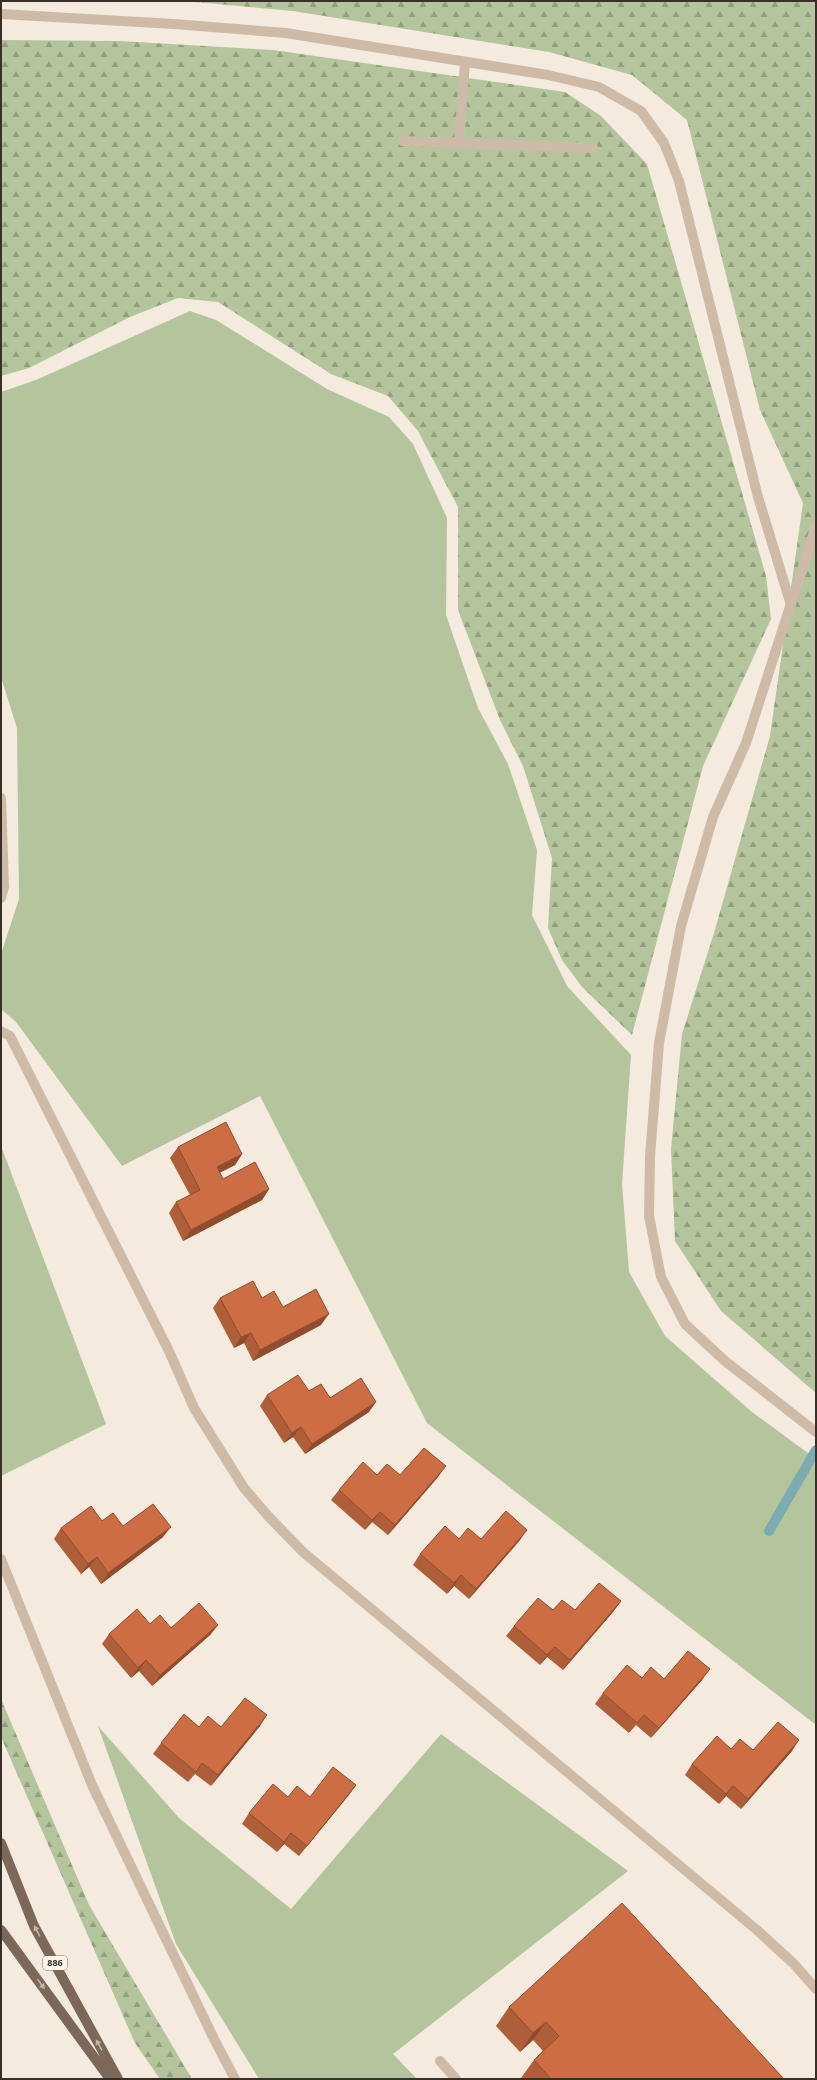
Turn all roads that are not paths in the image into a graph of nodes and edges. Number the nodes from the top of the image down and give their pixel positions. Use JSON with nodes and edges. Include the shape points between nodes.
{"nodes":[{"id":1,"x":814,"y":1,"type":"edge"},
{"id":2,"x":816,"y":3,"type":"edge"},
{"id":3,"x":1,"y":14,"type":"edge"},
{"id":4,"x":465,"y":62,"type":"junction"},
{"id":5,"x":403,"y":141,"type":"dead end"},
{"id":6,"x":459,"y":143,"type":"junction"},
{"id":7,"x":593,"y":148,"type":"dead end"},
{"id":8,"x":816,"y":526,"type":"edge"},
{"id":9,"x":791,"y":605,"type":"junction"},
{"id":10,"x":1,"y":798,"type":"edge"},
{"id":11,"x":1,"y":898,"type":"edge"},
{"id":12,"x":1,"y":1031,"type":"edge"},
{"id":13,"x":816,"y":1432,"type":"edge"},
{"id":14,"x":1,"y":1559,"type":"edge"},
{"id":15,"x":1,"y":1843,"type":"edge"},
{"id":16,"x":1,"y":1930,"type":"edge"},
{"id":17,"x":816,"y":1988,"type":"edge"},
{"id":18,"x":440,"y":2062,"type":"dead end"},
{"id":19,"x":110,"y":2079,"type":"edge"},
{"id":20,"x":118,"y":2079,"type":"edge"},
{"id":21,"x":236,"y":2079,"type":"edge"},
{"id":22,"x":456,"y":2079,"type":"edge"}],
"edges":[{"from":1,"to":2,"type":"street"},
{"from":3,"to":4,"type":"street","via":[[286,33]]},
{"from":4,"to":6,"type":"street"},
{"from":4,"to":9,"type":"street","via":[[548,75],[599,87],[641,111],[664,143],[679,181],[758,497]]},
{"from":5,"to":6,"type":"street"},
{"from":6,"to":7,"type":"street"},
{"from":8,"to":9,"type":"street"},
{"from":9,"to":13,"type":"street","via":[[746,743],[713,817],[681,926],[659,1043],[650,1156],[649,1216],[661,1277],[685,1324],[725,1361]]},
{"from":10,"to":11,"type":"street","via":[[4,887]]},
{"from":12,"to":17,"type":"street","via":[[10,1036],[194,1408],[244,1488],[269,1518],[303,1552],[757,1930]]},
{"from":14,"to":21,"type":"street","via":[[92,1785],[214,2040]]},
{"from":20,"to":15,"type":"main road","number":"886","one_way":true,"via":[[34,1926]]},
{"from":16,"to":19,"type":"main road","number":"886","one_way":true},
{"from":18,"to":22,"type":"street"}]}
